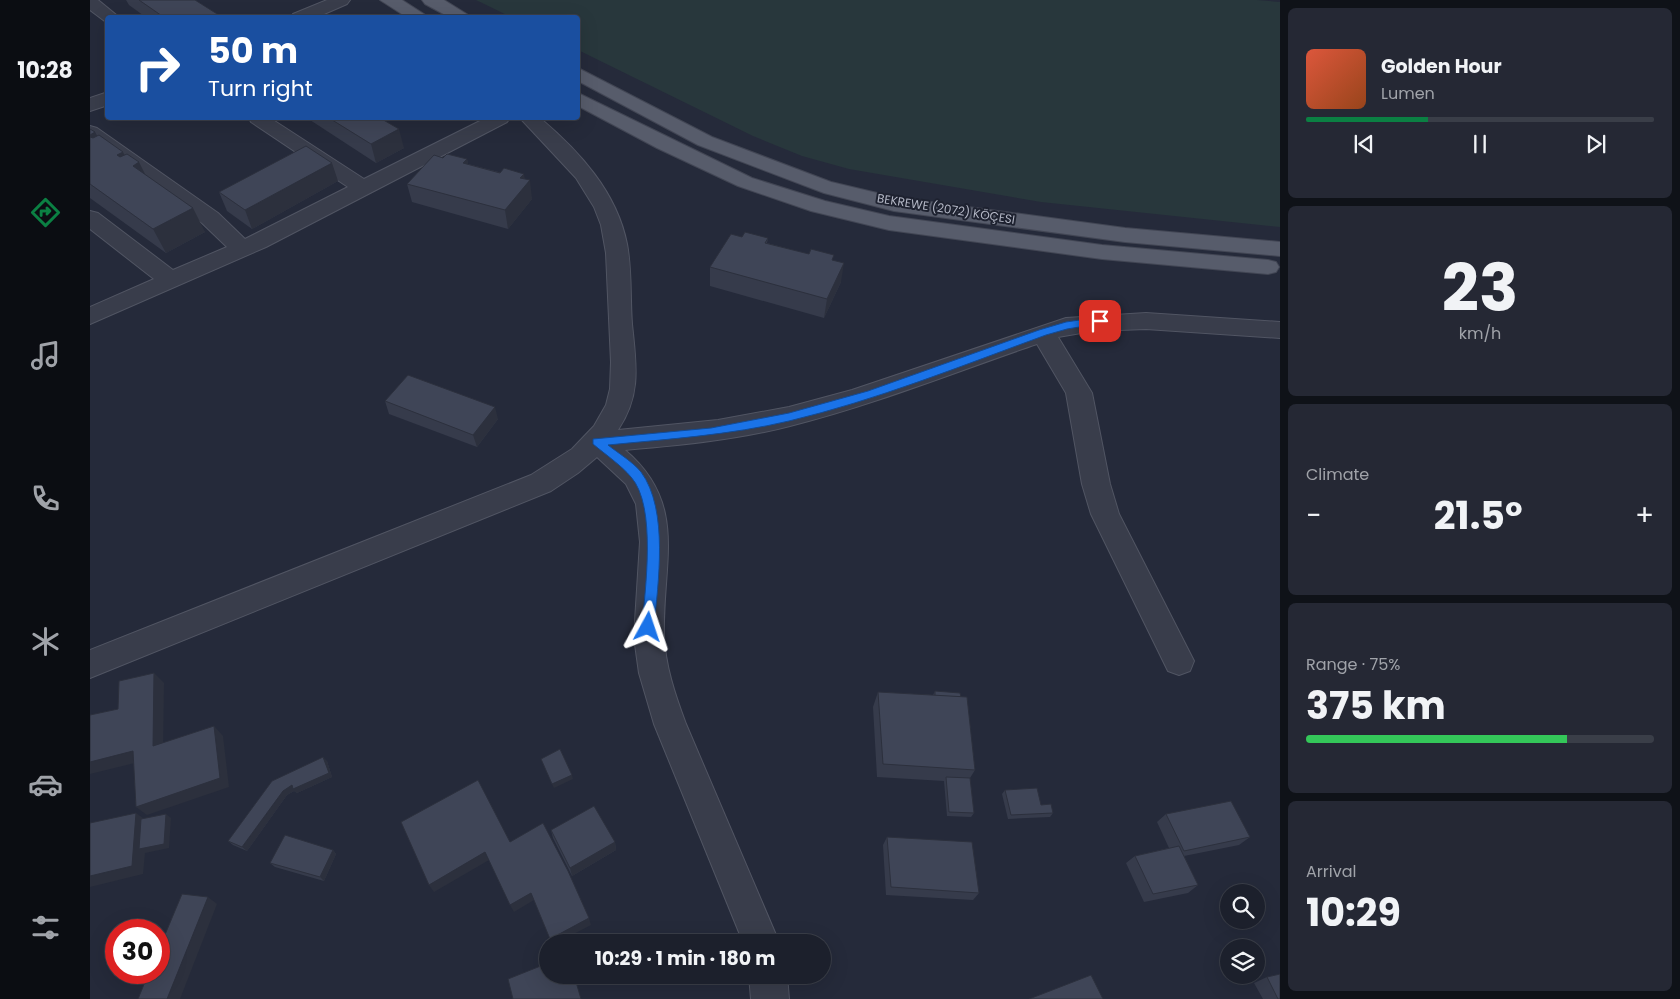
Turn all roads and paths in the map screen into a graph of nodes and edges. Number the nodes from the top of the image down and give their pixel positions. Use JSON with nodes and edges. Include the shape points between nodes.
{"nodes":[{"id":1,"x":340,"y":0,"type":"edge"},
{"id":2,"x":389,"y":0,"type":"edge"},
{"id":3,"x":431,"y":0,"type":"edge"},
{"id":4,"x":91,"y":3,"type":"edge"},
{"id":5,"x":108,"y":15,"type":"edge"},
{"id":6,"x":306,"y":15,"type":"edge"},
{"id":7,"x":416,"y":15,"type":"edge"},
{"id":8,"x":459,"y":15,"type":"edge"},
{"id":9,"x":580,"y":76,"type":"edge"},
{"id":10,"x":105,"y":99,"type":"edge"},
{"id":11,"x":580,"y":100,"type":"edge"},
{"id":12,"x":90,"y":105,"type":"edge"},
{"id":13,"x":261,"y":120,"type":"edge"},
{"id":14,"x":496,"y":120,"type":"edge"},
{"id":15,"x":531,"y":120,"type":"edge"},
{"id":16,"x":90,"y":132,"type":"edge"},
{"id":17,"x":363,"y":188,"type":"junction"},
{"id":18,"x":90,"y":218,"type":"edge"},
{"id":19,"x":1280,"y":248,"type":"edge"},
{"id":20,"x":242,"y":249,"type":"junction"},
{"id":21,"x":1280,"y":268,"type":"edge"},
{"id":22,"x":172,"y":280,"type":"junction"},
{"id":23,"x":90,"y":316,"type":"edge"},
{"id":24,"x":1280,"y":330,"type":"edge"},
{"id":25,"x":1043,"y":333,"type":"junction"},
{"id":26,"x":597,"y":442,"type":"junction"},
{"id":27,"x":1178,"y":660,"type":"dead end"},
{"id":28,"x":90,"y":664,"type":"edge"},
{"id":29,"x":758,"y":934,"type":"edge"},
{"id":30,"x":769,"y":984,"type":"edge"},
{"id":31,"x":770,"y":999,"type":"edge"}],
"edges":[{"from":1,"to":6,"type":"street"},
{"from":2,"to":7,"type":"main road"},
{"from":3,"to":8,"type":"main road"},
{"from":4,"to":5,"type":"street"},
{"from":9,"to":19,"type":"main road","name":"BEKREWE (2072) KÖÇESI","via":[[705,141],[824,187],[903,205],[1125,235]]},
{"from":10,"to":12,"type":"street"},
{"from":11,"to":21,"type":"main road","name":"BEKREWE (2072) KÖÇESI","via":[[745,182],[819,206],[889,223],[1102,252]]},
{"from":13,"to":17,"type":"street"},
{"from":14,"to":17,"type":"street"},
{"from":15,"to":26,"type":"street","via":[[569,154],[594,188],[616,243],[623,388],[614,414]]},
{"from":16,"to":20,"type":"street","via":[[210,218]]},
{"from":17,"to":20,"type":"street"},
{"from":18,"to":22,"type":"street"},
{"from":20,"to":22,"type":"street"},
{"from":22,"to":23,"type":"street"},
{"from":24,"to":25,"type":"street","via":[[1171,321],[1100,321]]},
{"from":25,"to":26,"type":"street","via":[[870,394],[789,417],[711,432]]},
{"from":25,"to":27,"type":"street","via":[[1079,393],[1096,484],[1106,514]]},
{"from":26,"to":28,"type":"street","via":[[579,460],[541,484]]},
{"from":26,"to":29,"type":"street","via":[[636,475],[649,503],[654,559],[648,627],[660,698]]},
{"from":30,"to":31,"type":"street"}]}
